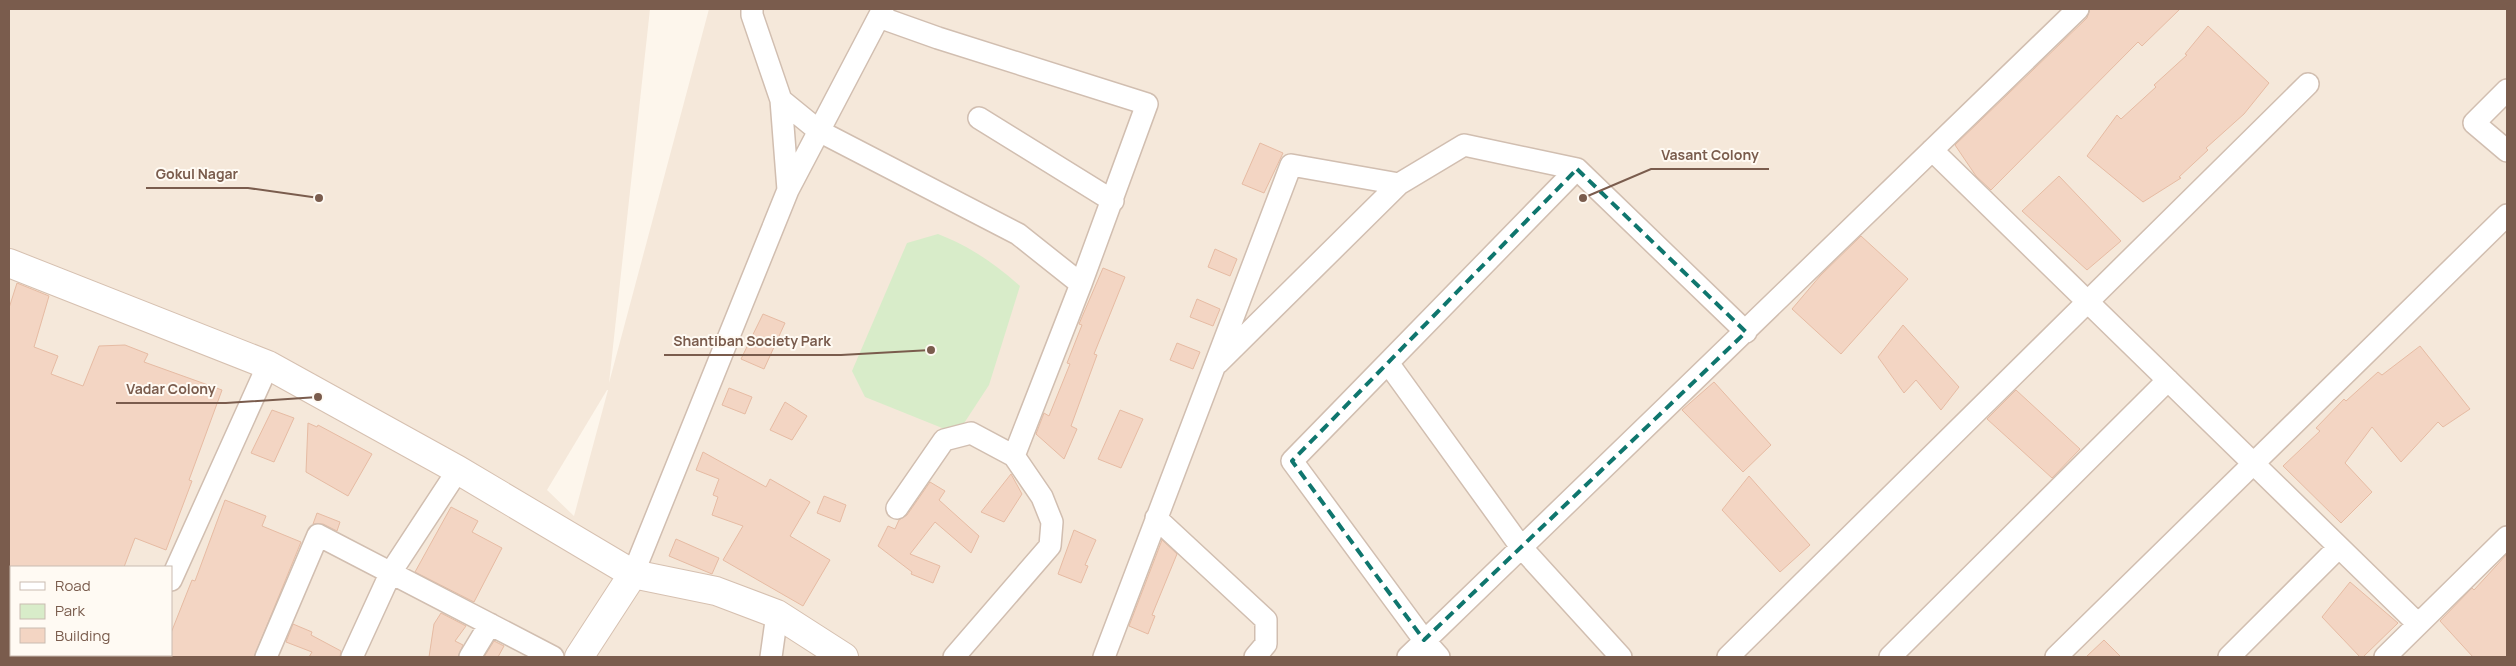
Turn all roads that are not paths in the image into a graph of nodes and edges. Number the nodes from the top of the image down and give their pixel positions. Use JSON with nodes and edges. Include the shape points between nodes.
{"nodes":[{"id":1,"x":752,"y":9,"type":"edge"},
{"id":2,"x":2078,"y":9,"type":"edge"},
{"id":3,"x":881,"y":13,"type":"edge"},
{"id":4,"x":2308,"y":84,"type":"dead end"},
{"id":5,"x":2507,"y":90,"type":"edge"},
{"id":6,"x":781,"y":100,"type":"junction"},
{"id":7,"x":979,"y":118,"type":"dead end"},
{"id":8,"x":820,"y":131,"type":"junction"},
{"id":9,"x":1932,"y":150,"type":"junction"},
{"id":10,"x":2507,"y":151,"type":"edge"},
{"id":11,"x":1577,"y":169,"type":"junction"},
{"id":12,"x":1399,"y":184,"type":"junction"},
{"id":13,"x":788,"y":190,"type":"junction"},
{"id":14,"x":1113,"y":200,"type":"junction"},
{"id":15,"x":2507,"y":215,"type":"edge"},
{"id":16,"x":9,"y":263,"type":"edge"},
{"id":17,"x":1081,"y":284,"type":"junction"},
{"id":18,"x":2088,"y":302,"type":"junction"},
{"id":19,"x":1746,"y":332,"type":"junction"},
{"id":20,"x":1388,"y":363,"type":"junction"},
{"id":21,"x":268,"y":365,"type":"junction"},
{"id":22,"x":1213,"y":368,"type":"junction"},
{"id":23,"x":2168,"y":380,"type":"junction"},
{"id":24,"x":1014,"y":456,"type":"junction"},
{"id":25,"x":2254,"y":464,"type":"junction"},
{"id":26,"x":458,"y":470,"type":"junction"},
{"id":27,"x":896,"y":508,"type":"dead end"},
{"id":28,"x":1156,"y":518,"type":"junction"},
{"id":29,"x":2507,"y":537,"type":"edge"},
{"id":30,"x":1521,"y":546,"type":"junction"},
{"id":31,"x":2339,"y":547,"type":"junction"},
{"id":32,"x":391,"y":572,"type":"junction"},
{"id":33,"x":633,"y":574,"type":"junction"},
{"id":34,"x":172,"y":578,"type":"edge"},
{"id":35,"x":777,"y":614,"type":"junction"},
{"id":36,"x":490,"y":624,"type":"junction"},
{"id":37,"x":2418,"y":624,"type":"junction"},
{"id":38,"x":1424,"y":640,"type":"junction"},
{"id":39,"x":266,"y":657,"type":"edge"},
{"id":40,"x":352,"y":657,"type":"edge"},
{"id":41,"x":470,"y":657,"type":"edge"},
{"id":42,"x":553,"y":657,"type":"edge"},
{"id":43,"x":579,"y":657,"type":"edge"},
{"id":44,"x":770,"y":657,"type":"edge"},
{"id":45,"x":844,"y":657,"type":"edge"},
{"id":46,"x":954,"y":657,"type":"edge"},
{"id":47,"x":1104,"y":657,"type":"edge"},
{"id":48,"x":1255,"y":657,"type":"edge"},
{"id":49,"x":1408,"y":657,"type":"edge"},
{"id":50,"x":1439,"y":657,"type":"edge"},
{"id":51,"x":1621,"y":657,"type":"edge"},
{"id":52,"x":1728,"y":657,"type":"edge"},
{"id":53,"x":1890,"y":657,"type":"edge"},
{"id":54,"x":2056,"y":657,"type":"edge"},
{"id":55,"x":2230,"y":657,"type":"edge"},
{"id":56,"x":2385,"y":657,"type":"edge"}],
"edges":[{"from":1,"to":6,"type":"street"},
{"from":2,"to":9,"type":"street"},
{"from":3,"to":8,"type":"street"},
{"from":3,"to":14,"type":"street","via":[[938,38],[1147,104]]},
{"from":4,"to":18,"type":"street"},
{"from":5,"to":10,"type":"street","via":[[2474,124]]},
{"from":6,"to":8,"type":"street"},
{"from":6,"to":13,"type":"street"},
{"from":7,"to":14,"type":"street"},
{"from":8,"to":13,"type":"street"},
{"from":8,"to":17,"type":"street","via":[[1018,234]]},
{"from":9,"to":18,"type":"street"},
{"from":9,"to":19,"type":"street"},
{"from":11,"to":12,"type":"street","via":[[1464,145]]},
{"from":11,"to":19,"type":"street"},
{"from":11,"to":20,"type":"street"},
{"from":12,"to":22,"type":"street"},
{"from":12,"to":22,"type":"street","via":[[1291,165]]},
{"from":13,"to":33,"type":"street"},
{"from":14,"to":17,"type":"street"},
{"from":15,"to":25,"type":"street"},
{"from":16,"to":21,"type":"main road"},
{"from":17,"to":24,"type":"street"},
{"from":18,"to":23,"type":"street"},
{"from":18,"to":52,"type":"street"},
{"from":19,"to":30,"type":"street"},
{"from":20,"to":30,"type":"street"},
{"from":20,"to":38,"type":"street","via":[[1292,462]]},
{"from":21,"to":26,"type":"main road"},
{"from":21,"to":34,"type":"street"},
{"from":22,"to":28,"type":"street"},
{"from":23,"to":25,"type":"street"},
{"from":23,"to":53,"type":"street"},
{"from":24,"to":27,"type":"street","via":[[970,433],[944,440]]},
{"from":24,"to":46,"type":"street","via":[[1042,497],[1052,522],[1050,546]]},
{"from":25,"to":31,"type":"street"},
{"from":25,"to":54,"type":"street"},
{"from":26,"to":32,"type":"street"},
{"from":26,"to":33,"type":"main road"},
{"from":28,"to":47,"type":"street"},
{"from":28,"to":48,"type":"street","via":[[1266,620],[1266,644]]},
{"from":29,"to":37,"type":"street"},
{"from":30,"to":38,"type":"street"},
{"from":30,"to":51,"type":"street"},
{"from":31,"to":37,"type":"street"},
{"from":31,"to":55,"type":"street"},
{"from":32,"to":36,"type":"street"},
{"from":32,"to":39,"type":"street","via":[[318,535]]},
{"from":32,"to":40,"type":"street"},
{"from":33,"to":35,"type":"main road","via":[[716,591]]},
{"from":33,"to":43,"type":"main road"},
{"from":35,"to":44,"type":"street"},
{"from":35,"to":45,"type":"main road"},
{"from":36,"to":41,"type":"street"},
{"from":36,"to":42,"type":"street"},
{"from":37,"to":56,"type":"street"},
{"from":38,"to":49,"type":"street"},
{"from":38,"to":50,"type":"street"}]}
